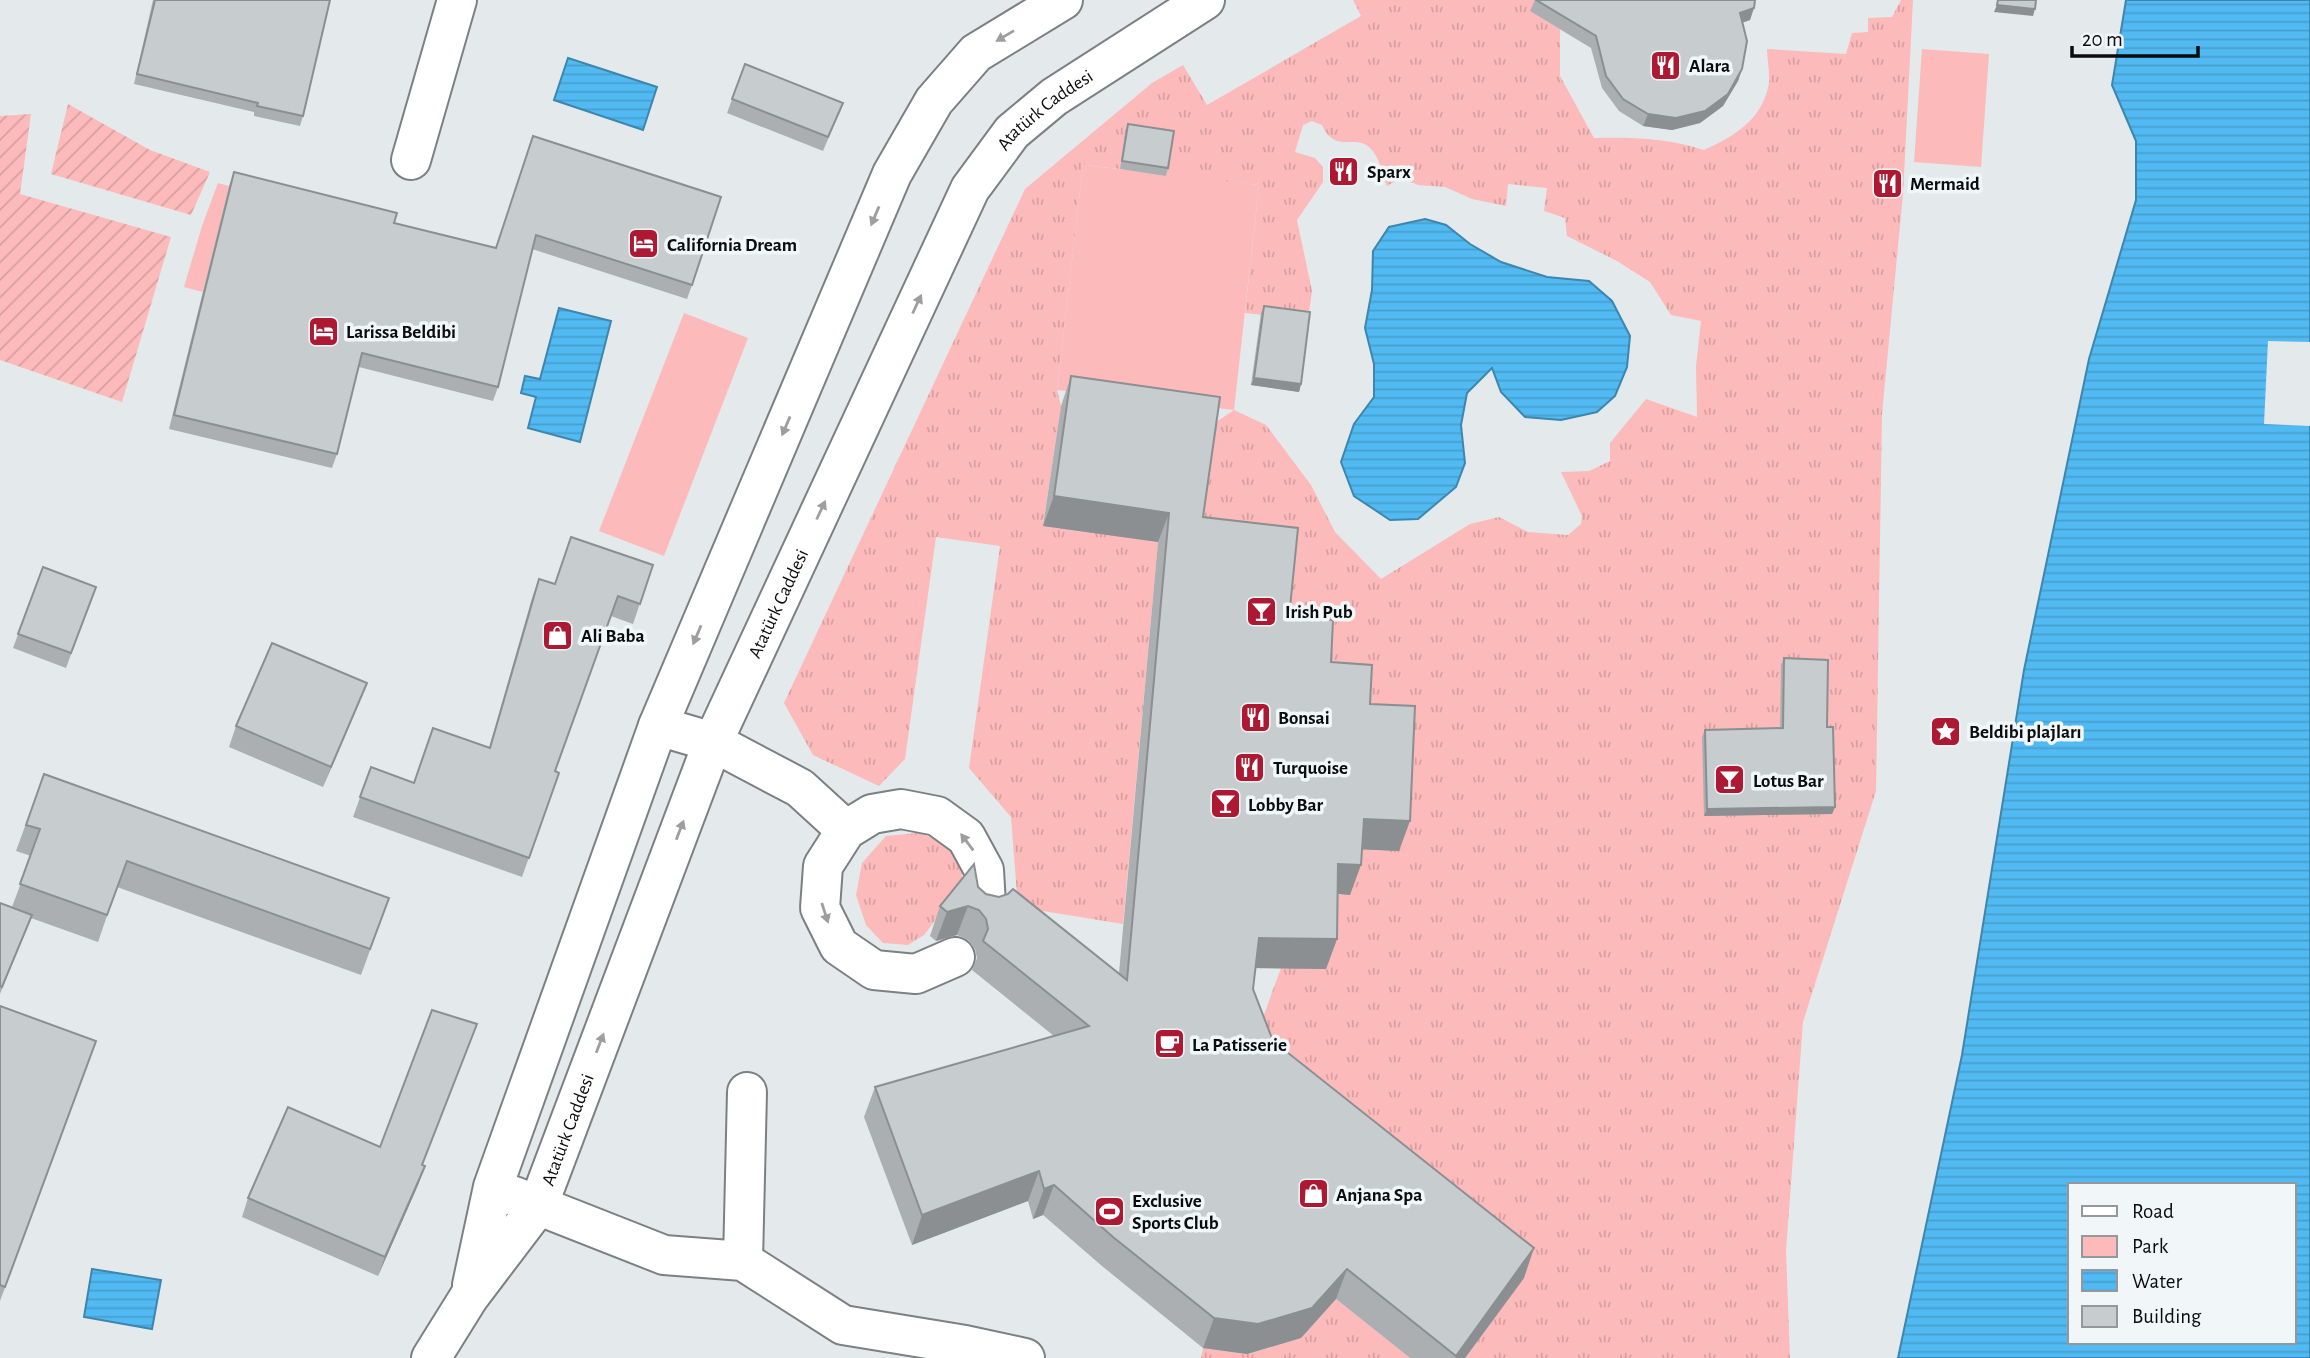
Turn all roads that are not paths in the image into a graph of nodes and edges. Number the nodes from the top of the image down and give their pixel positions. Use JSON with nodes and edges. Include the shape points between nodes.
{"nodes":[{"id":1,"x":457,"y":0,"type":"edge"},
{"id":2,"x":1063,"y":0,"type":"edge"},
{"id":3,"x":1205,"y":0,"type":"edge"},
{"id":4,"x":411,"y":160,"type":"dead end"},
{"id":5,"x":659,"y":726,"type":"junction"},
{"id":6,"x":713,"y":742,"type":"junction"},
{"id":7,"x":846,"y":830,"type":"junction"},
{"id":8,"x":986,"y":905,"type":"edge"},
{"id":9,"x":956,"y":957,"type":"dead end"},
{"id":10,"x":747,"y":1093,"type":"dead end"},
{"id":11,"x":493,"y":1187,"type":"junction"},
{"id":12,"x":538,"y":1206,"type":"junction"},
{"id":13,"x":743,"y":1261,"type":"junction"},
{"id":14,"x":469,"y":1297,"type":"junction"},
{"id":15,"x":430,"y":1358,"type":"edge"},
{"id":16,"x":1025,"y":1358,"type":"edge"}],
"edges":[{"from":1,"to":4,"type":"street"},
{"from":2,"to":5,"type":"street","name":"Atatürk Caddesi","one_way":true,"via":[[976,53],[934,101],[892,174]]},
{"from":6,"to":3,"type":"street","name":"Atatürk Caddesi","one_way":true,"via":[[970,189],[1012,132],[1055,97]]},
{"from":5,"to":6,"type":"street"},
{"from":5,"to":11,"type":"street","name":"Atatürk Caddesi"},
{"from":6,"to":7,"type":"street","via":[[800,789]]},
{"from":12,"to":6,"type":"street","name":"Atatürk Caddesi","one_way":true},
{"from":8,"to":7,"type":"street","one_way":true,"via":[[984,870],[966,837],[937,816],[901,809],[872,814]]},
{"from":7,"to":9,"type":"street","one_way":true,"via":[[823,866],[821,908],[839,946],[874,970],[916,974]]},
{"from":10,"to":13,"type":"street"},
{"from":11,"to":12,"type":"street"},
{"from":11,"to":14,"type":"street","name":"Atatürk Caddesi"},
{"from":12,"to":13,"type":"street","via":[[664,1255]]},
{"from":12,"to":14,"type":"street","name":"Atatürk Caddesi"},
{"from":13,"to":16,"type":"street","via":[[843,1325]]},
{"from":14,"to":15,"type":"street","name":"Atatürk Caddesi"}]}
